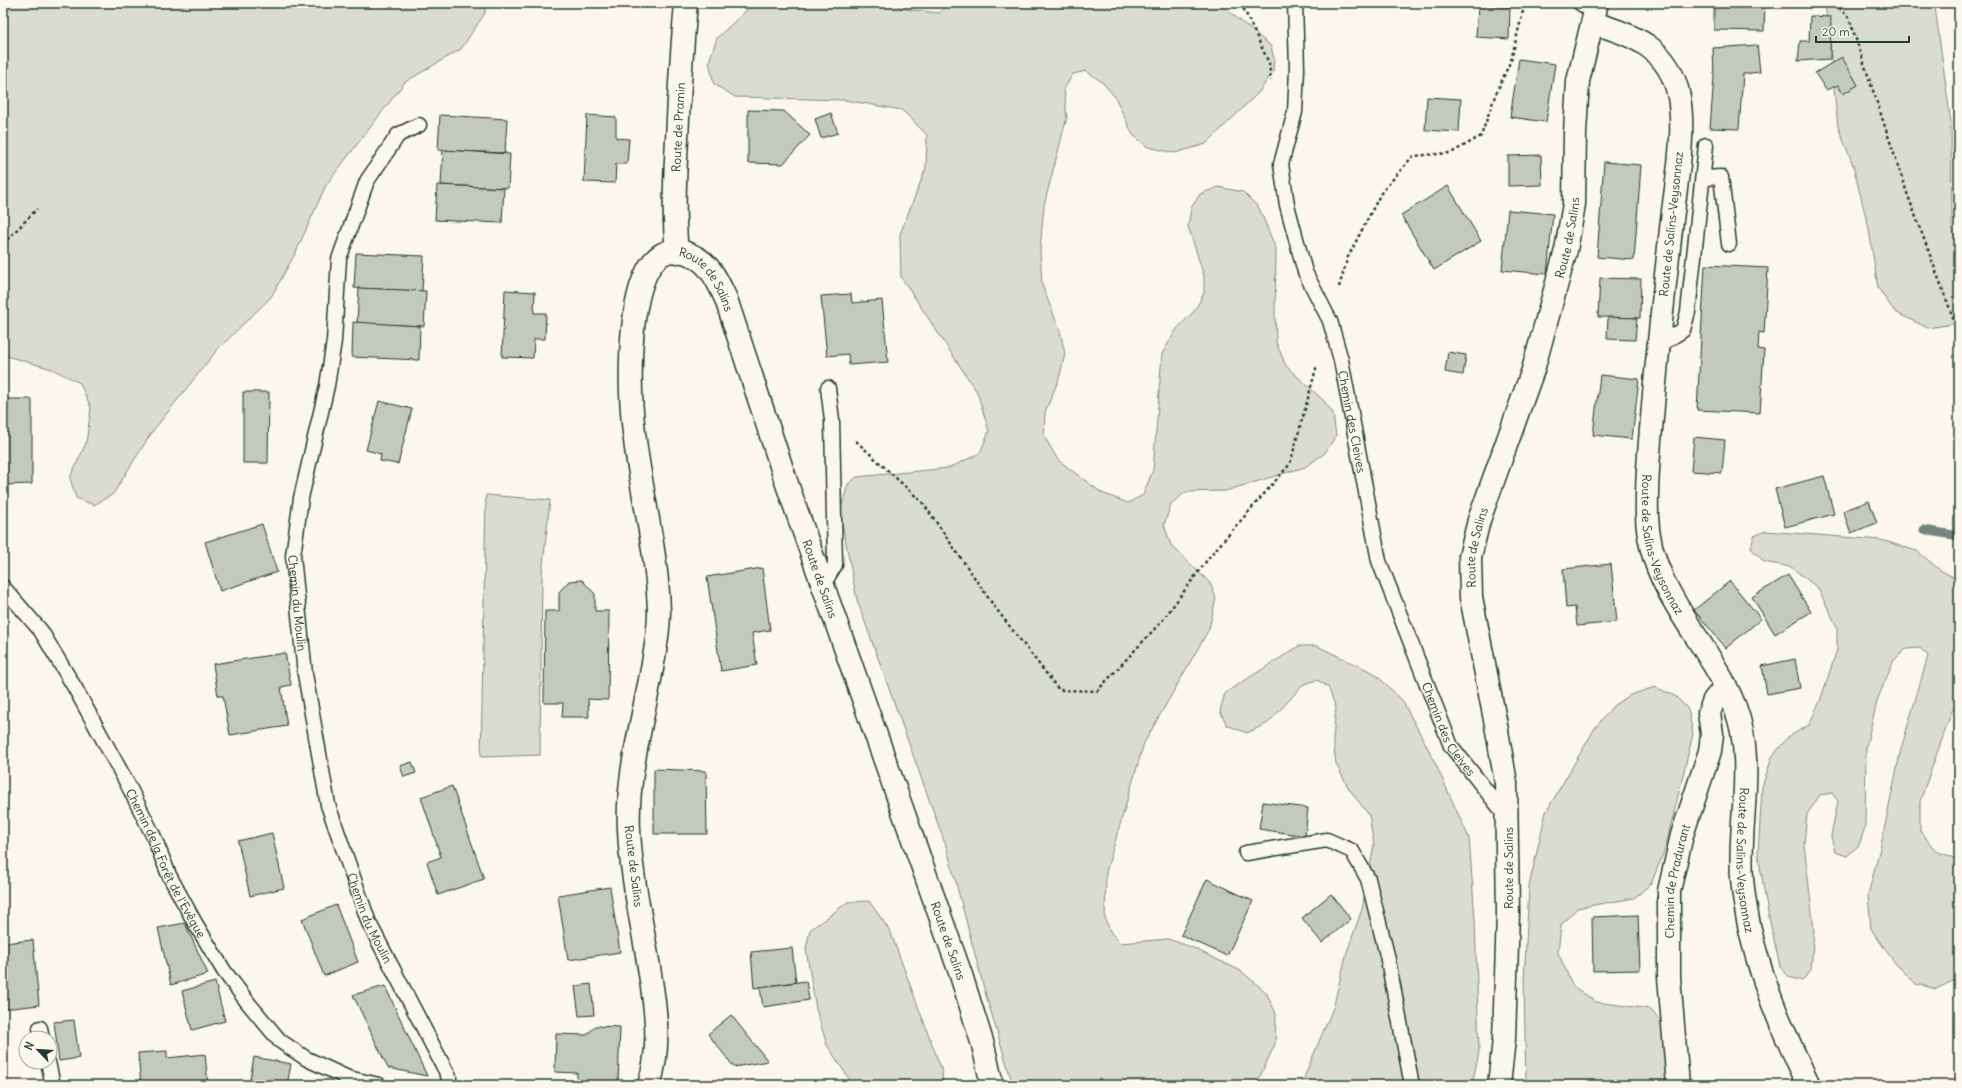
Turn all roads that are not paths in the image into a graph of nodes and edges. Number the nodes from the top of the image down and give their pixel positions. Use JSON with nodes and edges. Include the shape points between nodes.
{"nodes":[{"id":1,"x":686,"y":3,"type":"edge"},
{"id":2,"x":1295,"y":3,"type":"edge"},
{"id":3,"x":1591,"y":10,"type":"edge"},
{"id":4,"x":419,"y":125,"type":"dead end"},
{"id":5,"x":1706,"y":145,"type":"dead end"},
{"id":6,"x":1704,"y":178,"type":"junction"},
{"id":7,"x":1729,"y":244,"type":"dead end"},
{"id":8,"x":677,"y":252,"type":"junction"},
{"id":9,"x":1658,"y":346,"type":"junction"},
{"id":10,"x":828,"y":388,"type":"dead end"},
{"id":11,"x":823,"y":585,"type":"junction"},
{"id":12,"x":3,"y":588,"type":"edge"},
{"id":13,"x":1725,"y":687,"type":"junction"},
{"id":14,"x":1507,"y":817,"type":"junction"},
{"id":15,"x":1246,"y":853,"type":"dead end"},
{"id":16,"x":50,"y":1070,"type":"edge"},
{"id":17,"x":53,"y":1085,"type":"edge"},
{"id":18,"x":379,"y":1085,"type":"edge"},
{"id":19,"x":448,"y":1085,"type":"edge"},
{"id":20,"x":649,"y":1085,"type":"edge"},
{"id":21,"x":992,"y":1085,"type":"edge"},
{"id":22,"x":1412,"y":1085,"type":"edge"},
{"id":23,"x":1499,"y":1085,"type":"edge"},
{"id":24,"x":1678,"y":1085,"type":"edge"},
{"id":25,"x":1809,"y":1085,"type":"edge"}],
"edges":[{"from":1,"to":8,"type":"street","name":"Route de Pramin","via":[[676,165],[674,223]]},
{"from":2,"to":14,"type":"lane","name":"Chemin des Cleives","via":[[1295,112],[1281,164],[1287,205],[1305,272],[1330,321],[1341,360],[1379,561],[1450,746]]},
{"from":3,"to":9,"type":"street","name":"Route de Salins-Veysonnaz","via":[[1654,50],[1670,73],[1679,98],[1680,145]]},
{"from":3,"to":14,"type":"street","name":"Route de Salins","via":[[1578,81],[1574,204],[1566,250],[1533,370],[1479,520],[1470,557],[1471,597],[1498,732],[1506,783]]},
{"from":4,"to":19,"type":"lane","name":"Chemin du Moulin","via":[[398,134],[367,181],[339,260],[334,341],[301,498],[293,556],[306,674],[328,804],[369,923],[449,1077]]},
{"from":5,"to":6,"type":"lane"},
{"from":6,"to":7,"type":"lane","via":[[1721,177]]},
{"from":6,"to":9,"type":"lane","via":[[1688,312],[1682,330]]},
{"from":8,"to":11,"type":"street","name":"Route de Salins","via":[[689,254],[705,265],[726,299]]},
{"from":8,"to":20,"type":"street","name":"Route de Salins","via":[[656,258],[646,273],[639,294],[631,351],[633,417],[658,603],[658,630],[633,771],[628,820],[630,849],[656,1022],[656,1054]]},
{"from":9,"to":13,"type":"street","name":"Route de Salins-Veysonnaz","via":[[1647,484],[1648,533],[1655,561],[1670,595]]},
{"from":10,"to":11,"type":"lane","via":[[832,420],[835,565]]},
{"from":11,"to":21,"type":"street","name":"Route de Salins","via":[[961,975],[983,1045]]},
{"from":12,"to":18,"type":"lane","name":"Chemin de la Forêt de l'Evêque","via":[[41,631],[75,688],[127,783],[153,835],[169,875],[224,971],[280,1041],[307,1059],[348,1078]]},
{"from":13,"to":24,"type":"street","name":"Chemin de Pradurant","via":[[1714,700],[1709,713],[1712,734],[1710,751],[1682,835],[1669,891],[1669,977]]},
{"from":13,"to":25,"type":"street","name":"Route de Salins-Veysonnaz","via":[[1736,710],[1743,750],[1742,878],[1750,930],[1756,956],[1774,1007]]},
{"from":14,"to":23,"type":"street","name":"Route de Salins","via":[[1507,945],[1504,1039]]},
{"from":15,"to":22,"type":"lane","via":[[1327,840],[1352,851],[1368,879],[1386,948]]},
{"from":16,"to":17,"type":"lane"}]}
